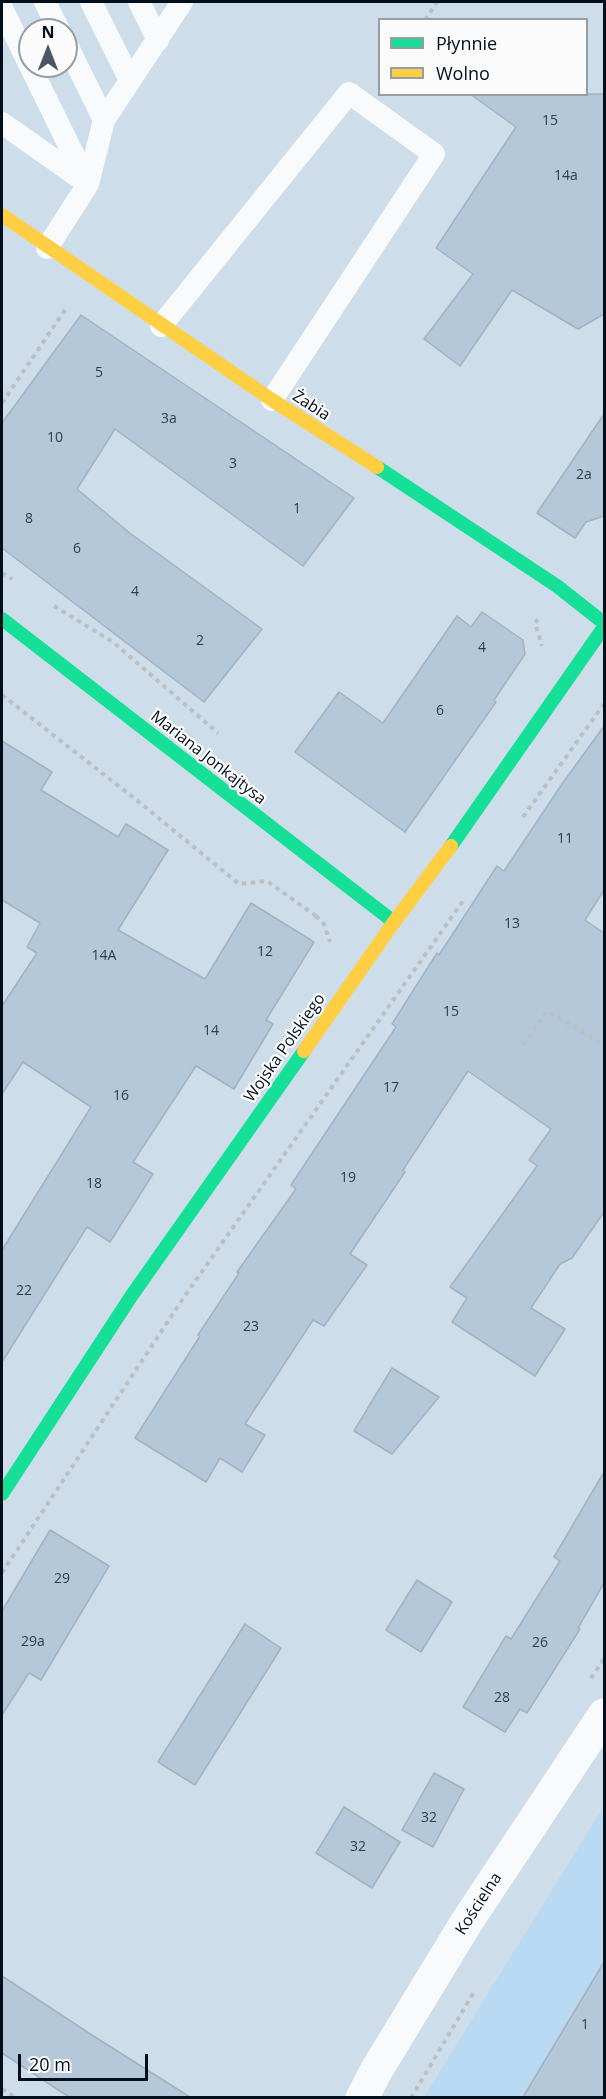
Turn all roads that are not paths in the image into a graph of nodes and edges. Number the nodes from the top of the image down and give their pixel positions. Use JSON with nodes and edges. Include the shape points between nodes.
{"nodes":[{"id":1,"x":45,"y":2,"type":"edge"},
{"id":2,"x":91,"y":2,"type":"edge"},
{"id":3,"x":139,"y":2,"type":"edge"},
{"id":4,"x":183,"y":2,"type":"edge"},
{"id":5,"x":2,"y":8,"type":"edge"},
{"id":6,"x":53,"y":18,"type":"edge"},
{"id":7,"x":158,"y":40,"type":"junction"},
{"id":8,"x":18,"y":41,"type":"edge"},
{"id":9,"x":78,"y":68,"type":"edge"},
{"id":10,"x":36,"y":78,"type":"edge"},
{"id":11,"x":130,"y":80,"type":"junction"},
{"id":12,"x":104,"y":120,"type":"junction"},
{"id":13,"x":2,"y":123,"type":"edge"},
{"id":14,"x":88,"y":184,"type":"junction"},
{"id":15,"x":2,"y":215,"type":"edge"},
{"id":16,"x":47,"y":248,"type":"junction"},
{"id":17,"x":161,"y":326,"type":"junction"},
{"id":18,"x":272,"y":400,"type":"junction"},
{"id":19,"x":2,"y":619,"type":"edge"},
{"id":20,"x":604,"y":625,"type":"edge"},
{"id":21,"x":394,"y":922,"type":"junction"},
{"id":22,"x":2,"y":1494,"type":"edge"},
{"id":23,"x":604,"y":1715,"type":"edge"},
{"id":24,"x":362,"y":2097,"type":"edge"}],
"edges":[{"from":1,"to":6,"type":"lane"},
{"from":2,"to":11,"type":"lane"},
{"from":3,"to":7,"type":"lane"},
{"from":4,"to":7,"type":"lane"},
{"from":5,"to":8,"type":"lane"},
{"from":7,"to":11,"type":"lane"},
{"from":9,"to":12,"type":"lane"},
{"from":10,"to":14,"type":"lane"},
{"from":11,"to":12,"type":"lane"},
{"from":12,"to":14,"type":"lane"},
{"from":13,"to":14,"type":"lane"},
{"from":14,"to":16,"type":"lane"},
{"from":15,"to":16,"type":"street","name":"Żabia"},
{"from":16,"to":17,"type":"street","name":"Żabia"},
{"from":17,"to":18,"type":"street","name":"Żabia"},
{"from":17,"to":18,"type":"lane","via":[[349,93],[434,154]]},
{"from":18,"to":20,"type":"street","name":"Żabia","via":[[547,580]]},
{"from":19,"to":21,"type":"street","name":"Mariana Jonkajtysa"},
{"from":20,"to":21,"type":"street","name":"Wojska Polskiego"},
{"from":21,"to":22,"type":"street","name":"Wojska Polskiego","via":[[132,1295]]},
{"from":23,"to":24,"type":"street","name":"Kościelna","via":[[466,1923]]}]}
